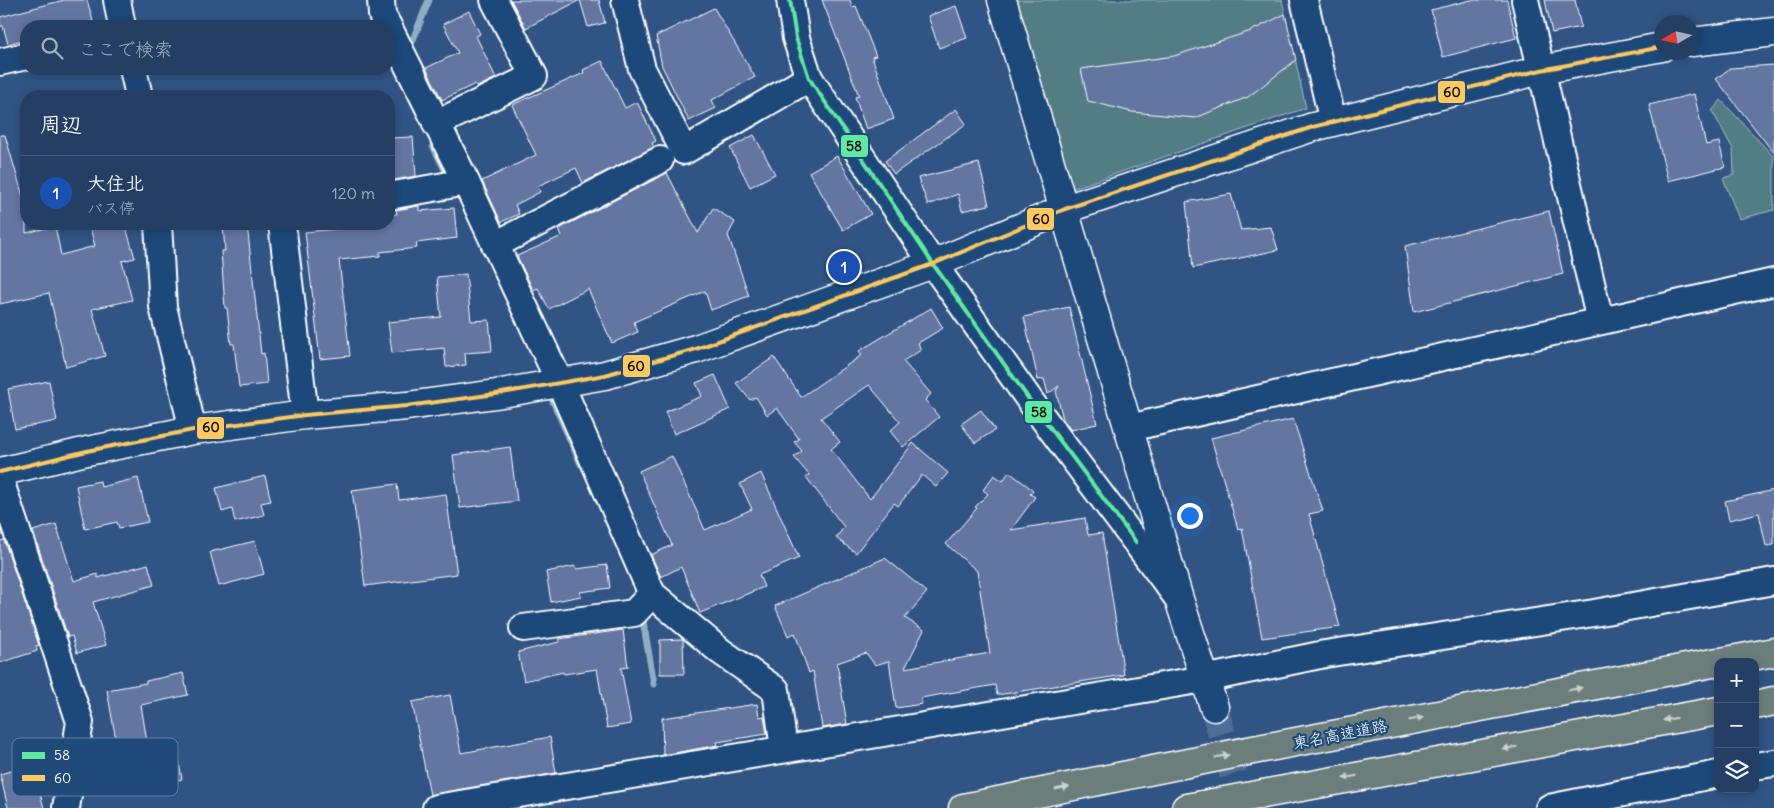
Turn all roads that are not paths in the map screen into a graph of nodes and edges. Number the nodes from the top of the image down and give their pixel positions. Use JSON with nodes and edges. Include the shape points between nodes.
{"nodes":[{"id":1,"x":117,"y":0,"type":"edge"},
{"id":2,"x":380,"y":0,"type":"edge"},
{"id":3,"x":494,"y":0,"type":"edge"},
{"id":4,"x":625,"y":0,"type":"edge"},
{"id":5,"x":790,"y":0,"type":"edge"},
{"id":6,"x":1002,"y":0,"type":"edge"},
{"id":7,"x":1304,"y":0,"type":"edge"},
{"id":8,"x":1525,"y":0,"type":"edge"},
{"id":9,"x":121,"y":20,"type":"edge"},
{"id":10,"x":384,"y":20,"type":"edge"},
{"id":11,"x":1774,"y":32,"type":"edge"},
{"id":12,"x":1699,"y":41,"type":"edge"},
{"id":13,"x":396,"y":43,"type":"edge"},
{"id":14,"x":1654,"y":49,"type":"edge"},
{"id":15,"x":20,"y":57,"type":"edge"},
{"id":16,"x":0,"y":62,"type":"edge"},
{"id":17,"x":1541,"y":70,"type":"junction"},
{"id":18,"x":135,"y":75,"type":"edge"},
{"id":19,"x":809,"y":78,"type":"junction"},
{"id":20,"x":138,"y":90,"type":"edge"},
{"id":21,"x":1333,"y":122,"type":"junction"},
{"id":22,"x":436,"y":124,"type":"junction"},
{"id":23,"x":660,"y":160,"type":"dead end"},
{"id":24,"x":466,"y":182,"type":"junction"},
{"id":25,"x":395,"y":195,"type":"edge"},
{"id":26,"x":1065,"y":209,"type":"junction"},
{"id":27,"x":158,"y":230,"type":"edge"},
{"id":28,"x":283,"y":230,"type":"edge"},
{"id":29,"x":495,"y":245,"type":"junction"},
{"id":30,"x":933,"y":264,"type":"junction"},
{"id":31,"x":1774,"y":282,"type":"edge"},
{"id":32,"x":1600,"y":321,"type":"junction"},
{"id":33,"x":560,"y":383,"type":"junction"},
{"id":34,"x":305,"y":415,"type":"junction"},
{"id":35,"x":1129,"y":428,"type":"junction"},
{"id":36,"x":193,"y":430,"type":"junction"},
{"id":37,"x":0,"y":472,"type":"edge"},
{"id":38,"x":0,"y":480,"type":"edge"},
{"id":39,"x":1774,"y":580,"type":"edge"},
{"id":40,"x":1175,"y":586,"type":"junction"},
{"id":41,"x":652,"y":594,"type":"junction"},
{"id":42,"x":523,"y":628,"type":"dead end"},
{"id":43,"x":1774,"y":652,"type":"edge"},
{"id":44,"x":1742,"y":658,"type":"edge"},
{"id":45,"x":1714,"y":663,"type":"edge"},
{"id":46,"x":1204,"y":679,"type":"junction"},
{"id":47,"x":1774,"y":701,"type":"edge"},
{"id":48,"x":1759,"y":703,"type":"edge"},
{"id":49,"x":1214,"y":707,"type":"tunnel mouth"},
{"id":50,"x":1714,"y":712,"type":"edge"},
{"id":51,"x":77,"y":738,"type":"edge"},
{"id":52,"x":784,"y":749,"type":"junction"},
{"id":53,"x":1774,"y":763,"type":"edge"},
{"id":54,"x":1759,"y":765,"type":"edge"},
{"id":55,"x":1714,"y":775,"type":"edge"},
{"id":56,"x":436,"y":808,"type":"edge"},
{"id":57,"x":963,"y":808,"type":"edge"},
{"id":58,"x":1186,"y":808,"type":"edge"},
{"id":59,"x":1549,"y":808,"type":"edge"}],
"edges":[{"from":1,"to":9,"type":"street"},
{"from":2,"to":10,"type":"street"},
{"from":3,"to":22,"type":"street","via":[[534,76]]},
{"from":4,"to":19,"type":"street","via":[[642,69],[684,151]]},
{"from":5,"to":19,"type":"street","via":[[796,38]]},
{"from":6,"to":26,"type":"street"},
{"from":7,"to":21,"type":"street"},
{"from":8,"to":17,"type":"street"},
{"from":11,"to":12,"type":"street"},
{"from":13,"to":22,"type":"street"},
{"from":14,"to":17,"type":"street"},
{"from":15,"to":16,"type":"street"},
{"from":17,"to":21,"type":"street"},
{"from":17,"to":32,"type":"street"},
{"from":18,"to":20,"type":"street"},
{"from":19,"to":30,"type":"street"},
{"from":21,"to":26,"type":"street"},
{"from":22,"to":24,"type":"street"},
{"from":23,"to":29,"type":"street"},
{"from":24,"to":25,"type":"street"},
{"from":24,"to":29,"type":"street"},
{"from":26,"to":30,"type":"street"},
{"from":26,"to":35,"type":"street"},
{"from":27,"to":36,"type":"street","via":[[163,307]]},
{"from":28,"to":34,"type":"street"},
{"from":29,"to":33,"type":"street"},
{"from":30,"to":33,"type":"street","via":[[696,349]]},
{"from":30,"to":40,"type":"street","via":[[1031,402]]},
{"from":31,"to":32,"type":"street"},
{"from":32,"to":35,"type":"street"},
{"from":33,"to":34,"type":"street","via":[[407,406]]},
{"from":33,"to":41,"type":"street"},
{"from":34,"to":36,"type":"street"},
{"from":35,"to":40,"type":"street"},
{"from":36,"to":37,"type":"street"},
{"from":38,"to":51,"type":"street","via":[[80,722]]},
{"from":39,"to":46,"type":"street","via":[[1594,613],[1325,654]]},
{"from":40,"to":46,"type":"street"},
{"from":41,"to":42,"type":"street","via":[[634,613]]},
{"from":41,"to":52,"type":"street","via":[[720,652],[776,690]]},
{"from":43,"to":44,"type":"highway","name":"東名高速道路"},
{"from":57,"to":45,"type":"highway","name":"東名高速道路","one_way":true},
{"from":46,"to":49,"type":"street"},
{"from":46,"to":52,"type":"street"},
{"from":47,"to":48,"type":"highway"},
{"from":50,"to":58,"type":"highway","one_way":true},
{"from":52,"to":56,"type":"street"},
{"from":53,"to":54,"type":"street"},
{"from":55,"to":59,"type":"street"}]}
